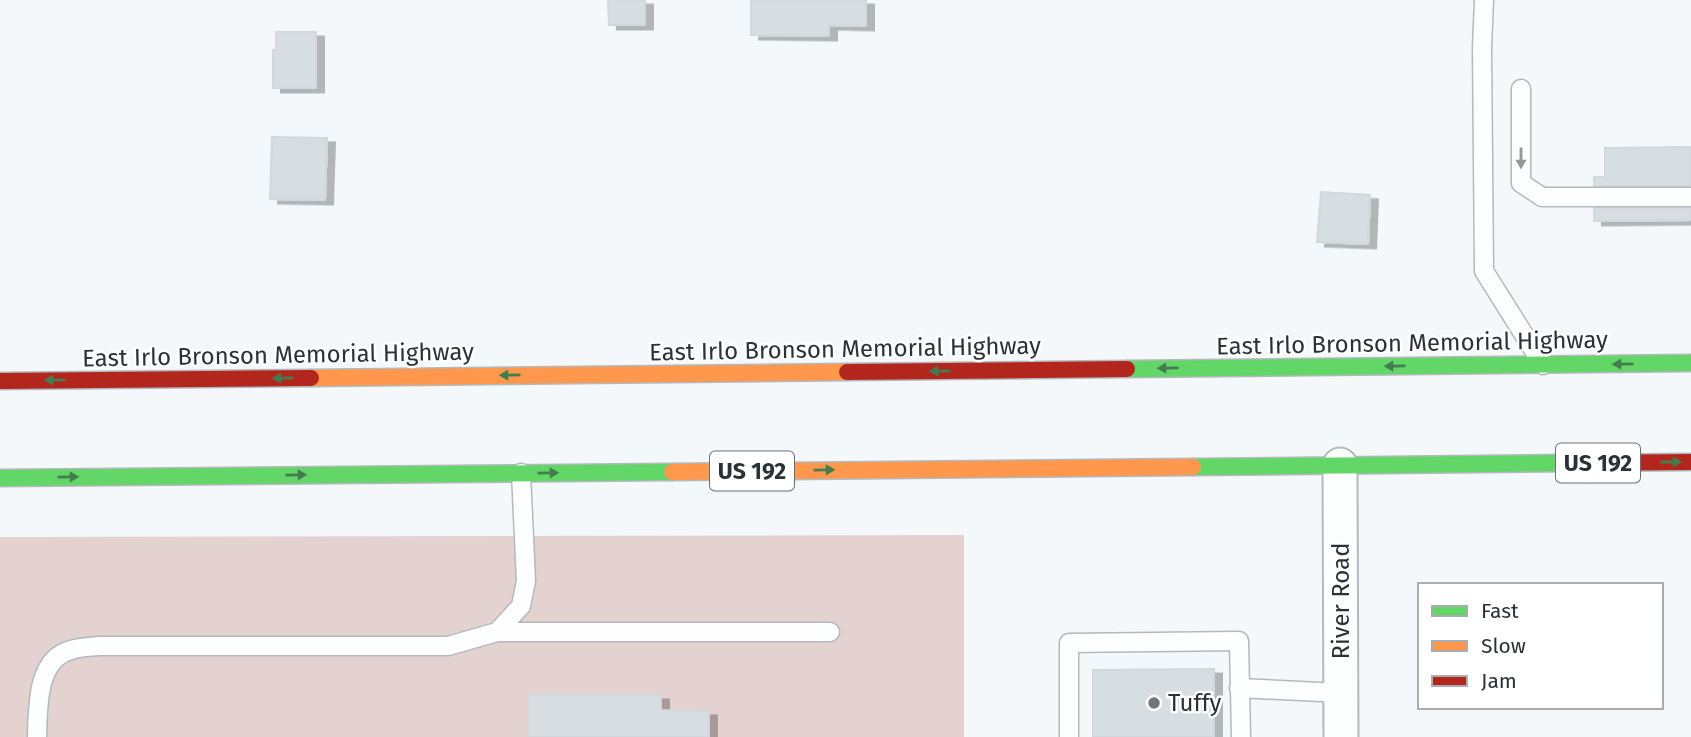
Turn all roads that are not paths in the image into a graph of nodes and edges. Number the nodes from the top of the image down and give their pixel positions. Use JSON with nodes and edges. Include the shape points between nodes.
{"nodes":[{"id":1,"x":1484,"y":0,"type":"edge"},
{"id":2,"x":1521,"y":89,"type":"dead end"},
{"id":3,"x":1691,"y":197,"type":"edge"},
{"id":4,"x":1691,"y":363,"type":"edge"},
{"id":5,"x":1543,"y":365,"type":"junction"},
{"id":6,"x":0,"y":380,"type":"edge"},
{"id":7,"x":1691,"y":462,"type":"edge"},
{"id":8,"x":1340,"y":465,"type":"junction"},
{"id":9,"x":521,"y":473,"type":"junction"},
{"id":10,"x":0,"y":478,"type":"edge"},
{"id":11,"x":496,"y":632,"type":"junction"},
{"id":12,"x":830,"y":632,"type":"dead end"},
{"id":13,"x":1240,"y":688,"type":"junction"},
{"id":14,"x":1341,"y":693,"type":"junction"},
{"id":15,"x":37,"y":737,"type":"edge"},
{"id":16,"x":1069,"y":737,"type":"edge"},
{"id":17,"x":1241,"y":737,"type":"edge"},
{"id":18,"x":1340,"y":737,"type":"edge"}],
"edges":[{"from":1,"to":5,"type":"lane","via":[[1484,271]]},
{"from":2,"to":3,"type":"lane","one_way":true,"via":[[1521,183],[1542,197]]},
{"from":4,"to":5,"type":"highway","name":"East Irlo Bronson Memorial Highway","one_way":true},
{"from":5,"to":6,"type":"highway","name":"East Irlo Bronson Memorial Highway","one_way":true},
{"from":8,"to":7,"type":"highway","number":"US 192","one_way":true},
{"from":9,"to":8,"type":"highway","number":"US 192","one_way":true},
{"from":8,"to":14,"type":"street","name":"River Road"},
{"from":10,"to":9,"type":"highway","number":"US 192","one_way":true},
{"from":9,"to":11,"type":"lane","via":[[526,581],[521,606]]},
{"from":11,"to":12,"type":"lane"},
{"from":11,"to":15,"type":"lane","via":[[448,646],[99,646],[68,650],[47,667],[39,693]]},
{"from":13,"to":14,"type":"lane"},
{"from":13,"to":16,"type":"lane","via":[[1238,641],[1069,643]]},
{"from":13,"to":17,"type":"lane"},
{"from":14,"to":18,"type":"street","name":"River Road"}]}
